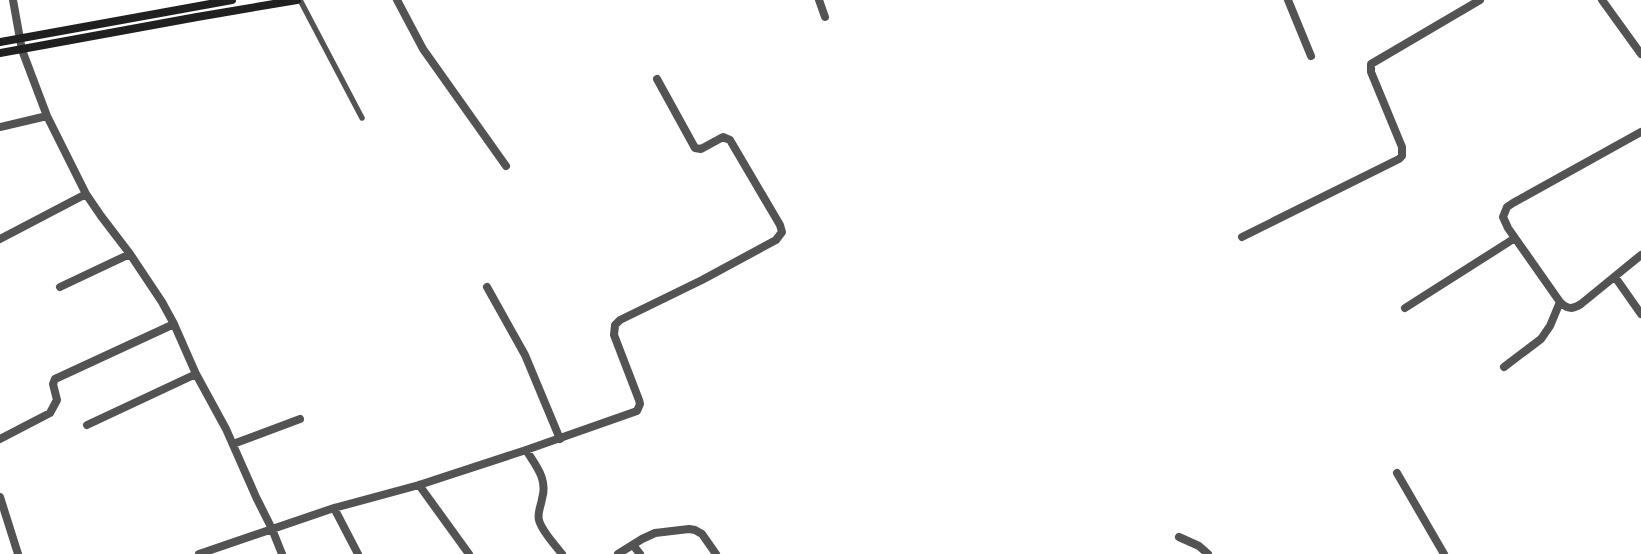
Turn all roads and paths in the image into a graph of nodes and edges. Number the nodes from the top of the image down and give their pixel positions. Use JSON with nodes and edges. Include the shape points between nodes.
{"nodes":[{"id":1,"x":13,"y":0,"type":"edge"},
{"id":2,"x":232,"y":0,"type":"edge"},
{"id":3,"x":298,"y":0,"type":"edge"},
{"id":4,"x":397,"y":0,"type":"edge"},
{"id":5,"x":819,"y":0,"type":"edge"},
{"id":6,"x":1288,"y":0,"type":"edge"},
{"id":7,"x":1480,"y":0,"type":"edge"},
{"id":8,"x":1602,"y":0,"type":"edge"},
{"id":9,"x":826,"y":17,"type":"dead end"},
{"id":10,"x":20,"y":38,"type":"junction"},
{"id":11,"x":0,"y":42,"type":"edge"},
{"id":12,"x":22,"y":50,"type":"junction"},
{"id":13,"x":0,"y":53,"type":"edge"},
{"id":14,"x":1641,"y":54,"type":"edge"},
{"id":15,"x":1311,"y":56,"type":"dead end"},
{"id":16,"x":657,"y":78,"type":"dead end"},
{"id":17,"x":47,"y":116,"type":"junction"},
{"id":18,"x":362,"y":118,"type":"dead end"},
{"id":19,"x":0,"y":126,"type":"edge"},
{"id":20,"x":1641,"y":132,"type":"edge"},
{"id":21,"x":506,"y":166,"type":"dead end"},
{"id":22,"x":86,"y":194,"type":"junction"},
{"id":23,"x":1242,"y":236,"type":"dead end"},
{"id":24,"x":1515,"y":238,"type":"junction"},
{"id":25,"x":0,"y":239,"type":"edge"},
{"id":26,"x":130,"y":254,"type":"junction"},
{"id":27,"x":1641,"y":255,"type":"edge"},
{"id":28,"x":1615,"y":277,"type":"junction"},
{"id":29,"x":60,"y":287,"type":"dead end"},
{"id":30,"x":487,"y":287,"type":"dead end"},
{"id":31,"x":1560,"y":302,"type":"junction"},
{"id":32,"x":1405,"y":308,"type":"dead end"},
{"id":33,"x":1641,"y":314,"type":"edge"},
{"id":34,"x":174,"y":324,"type":"junction"},
{"id":35,"x":1504,"y":367,"type":"dead end"},
{"id":36,"x":196,"y":374,"type":"junction"},
{"id":37,"x":300,"y":419,"type":"dead end"},
{"id":38,"x":87,"y":425,"type":"dead end"},
{"id":39,"x":0,"y":439,"type":"edge"},
{"id":40,"x":560,"y":439,"type":"junction"},
{"id":41,"x":233,"y":444,"type":"junction"},
{"id":42,"x":526,"y":450,"type":"junction"},
{"id":43,"x":1396,"y":473,"type":"dead end"},
{"id":44,"x":419,"y":485,"type":"junction"},
{"id":45,"x":0,"y":497,"type":"edge"},
{"id":46,"x":334,"y":508,"type":"junction"},
{"id":47,"x":272,"y":529,"type":"junction"},
{"id":48,"x":1179,"y":537,"type":"dead end"},
{"id":49,"x":633,"y":545,"type":"junction"},
{"id":50,"x":18,"y":554,"type":"edge"},
{"id":51,"x":199,"y":554,"type":"edge"},
{"id":52,"x":282,"y":554,"type":"edge"},
{"id":53,"x":358,"y":554,"type":"edge"},
{"id":54,"x":469,"y":554,"type":"edge"},
{"id":55,"x":562,"y":554,"type":"edge"},
{"id":56,"x":618,"y":554,"type":"edge"},
{"id":57,"x":640,"y":554,"type":"edge"},
{"id":58,"x":716,"y":554,"type":"edge"},
{"id":59,"x":1208,"y":554,"type":"edge"},
{"id":60,"x":1444,"y":554,"type":"edge"}],
"edges":[{"from":1,"to":10,"type":"street"},
{"from":2,"to":10,"type":"street"},
{"from":3,"to":12,"type":"street"},
{"from":3,"to":18,"type":"lane"},
{"from":4,"to":21,"type":"street","via":[[423,49]]},
{"from":5,"to":9,"type":"street"},
{"from":6,"to":15,"type":"street"},
{"from":7,"to":23,"type":"street","via":[[1371,64],[1371,72],[1402,147],[1402,156],[1399,159]]},
{"from":8,"to":14,"type":"street"},
{"from":10,"to":11,"type":"street"},
{"from":10,"to":12,"type":"street"},
{"from":12,"to":13,"type":"street"},
{"from":12,"to":17,"type":"street"},
{"from":16,"to":40,"type":"street","via":[[695,148],[701,149],[723,138],[730,140],[780,226],[782,234],[776,240],[709,276],[620,320],[614,335],[639,400],[637,411]]},
{"from":17,"to":19,"type":"street"},
{"from":17,"to":22,"type":"street"},
{"from":20,"to":24,"type":"street","via":[[1507,207],[1503,217],[1504,223]]},
{"from":22,"to":25,"type":"street"},
{"from":22,"to":26,"type":"street"},
{"from":24,"to":31,"type":"street"},
{"from":24,"to":32,"type":"street"},
{"from":26,"to":29,"type":"street"},
{"from":26,"to":34,"type":"street"},
{"from":27,"to":28,"type":"street"},
{"from":28,"to":31,"type":"street","via":[[1577,306],[1568,308]]},
{"from":28,"to":33,"type":"street"},
{"from":30,"to":40,"type":"street","via":[[525,355]]},
{"from":31,"to":35,"type":"street","via":[[1550,326],[1541,339]]},
{"from":34,"to":36,"type":"street"},
{"from":34,"to":39,"type":"street","via":[[56,378],[53,384],[57,400],[50,413]]},
{"from":36,"to":38,"type":"street"},
{"from":36,"to":41,"type":"street"},
{"from":37,"to":41,"type":"street"},
{"from":40,"to":42,"type":"street"},
{"from":41,"to":47,"type":"street"},
{"from":42,"to":44,"type":"street"},
{"from":42,"to":55,"type":"street","via":[[544,483],[538,520]]},
{"from":43,"to":60,"type":"street"},
{"from":44,"to":46,"type":"street"},
{"from":44,"to":54,"type":"street"},
{"from":45,"to":50,"type":"street"},
{"from":46,"to":47,"type":"street"},
{"from":46,"to":53,"type":"street"},
{"from":47,"to":51,"type":"street"},
{"from":47,"to":52,"type":"street"},
{"from":48,"to":59,"type":"street","via":[[1199,546]]},
{"from":49,"to":56,"type":"street"},
{"from":49,"to":57,"type":"street"},
{"from":49,"to":58,"type":"street","via":[[655,533],[692,530],[702,534]]}]}
